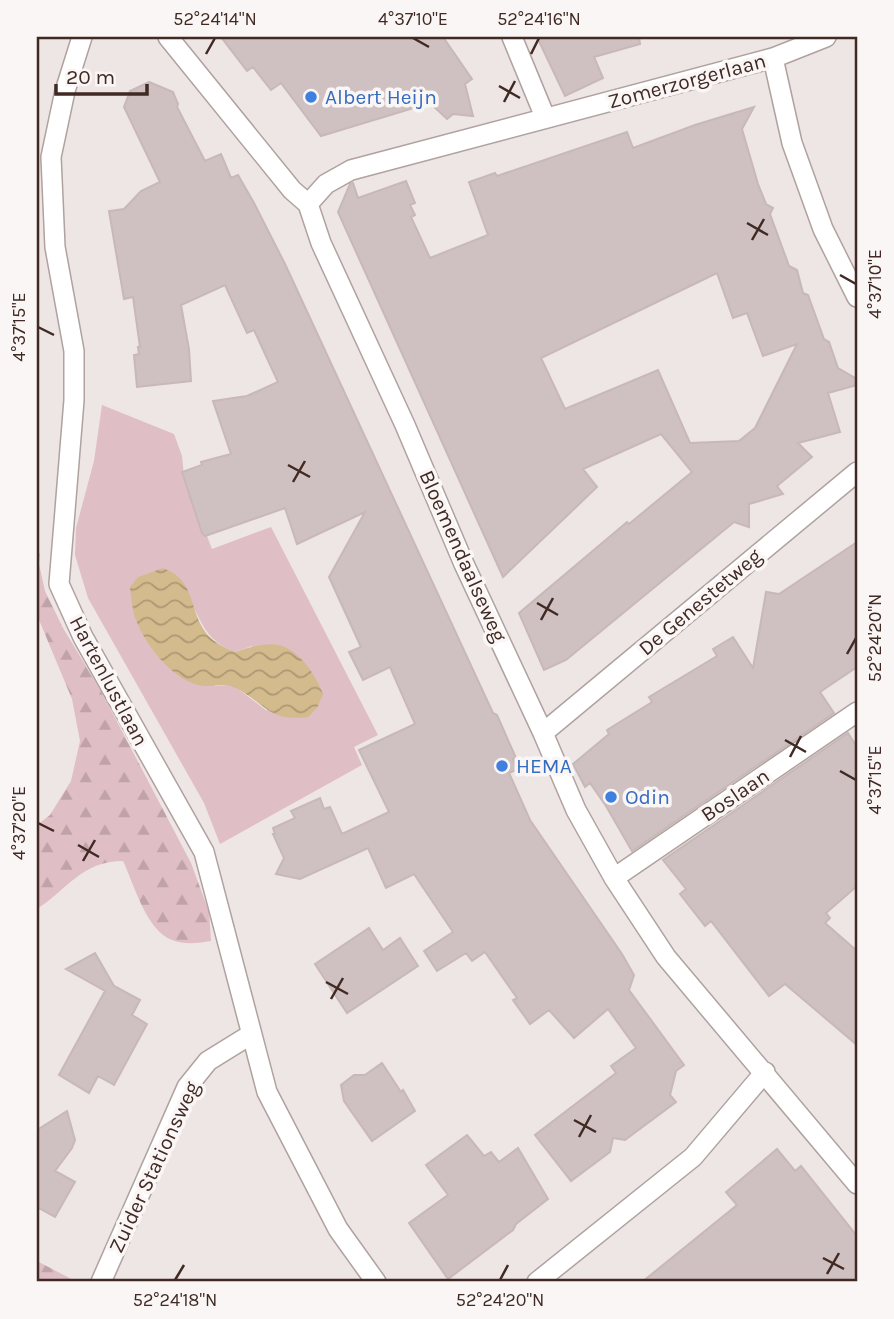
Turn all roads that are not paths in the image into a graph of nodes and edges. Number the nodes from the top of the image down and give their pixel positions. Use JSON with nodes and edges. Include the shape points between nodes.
{"nodes":[{"id":1,"x":82,"y":37,"type":"edge"},
{"id":2,"x":168,"y":37,"type":"edge"},
{"id":3,"x":512,"y":37,"type":"edge"},
{"id":4,"x":827,"y":37,"type":"edge"},
{"id":5,"x":773,"y":58,"type":"junction"},
{"id":6,"x":545,"y":117,"type":"junction"},
{"id":7,"x":308,"y":204,"type":"junction"},
{"id":8,"x":857,"y":297,"type":"edge"},
{"id":9,"x":856,"y":476,"type":"edge"},
{"id":10,"x":857,"y":712,"type":"edge"},
{"id":11,"x":543,"y":733,"type":"junction"},
{"id":12,"x":614,"y":878,"type":"junction"},
{"id":13,"x":250,"y":1035,"type":"junction"},
{"id":14,"x":765,"y":1072,"type":"junction"},
{"id":15,"x":857,"y":1184,"type":"edge"},
{"id":16,"x":101,"y":1282,"type":"edge"},
{"id":17,"x":376,"y":1282,"type":"edge"},
{"id":18,"x":537,"y":1282,"type":"edge"}],
"edges":[{"from":1,"to":13,"type":"street","name":"Hartenlustlaan","via":[[51,157],[55,247],[74,351],[59,583],[83,637],[204,852]]},
{"from":2,"to":7,"type":"street","name":"Bloemendaalseweg"},
{"from":3,"to":6,"type":"street"},
{"from":4,"to":5,"type":"street","name":"Zomerzorgerlaan"},
{"from":5,"to":6,"type":"street","name":"Zomerzorgerlaan"},
{"from":5,"to":8,"type":"street","via":[[792,143],[823,229]]},
{"from":6,"to":7,"type":"street","name":"Zomerzorgerlaan","via":[[351,170],[326,184]]},
{"from":7,"to":11,"type":"street","name":"Bloemendaalseweg","via":[[321,243]]},
{"from":9,"to":11,"type":"street","name":"De Genestetweg"},
{"from":10,"to":12,"type":"street","name":"Boslaan"},
{"from":11,"to":12,"type":"street","name":"Bloemendaalseweg","via":[[576,810]]},
{"from":12,"to":14,"type":"street","name":"Bloemendaalseweg","via":[[666,957]]},
{"from":13,"to":16,"type":"street","name":"Zuider Stationsweg","via":[[208,1061],[187,1087]]},
{"from":13,"to":17,"type":"street","name":"Hartenlustlaan","via":[[267,1092],[338,1229]]},
{"from":14,"to":15,"type":"street","name":"Bloemendaalseweg"},
{"from":14,"to":18,"type":"street","via":[[693,1157]]}]}
